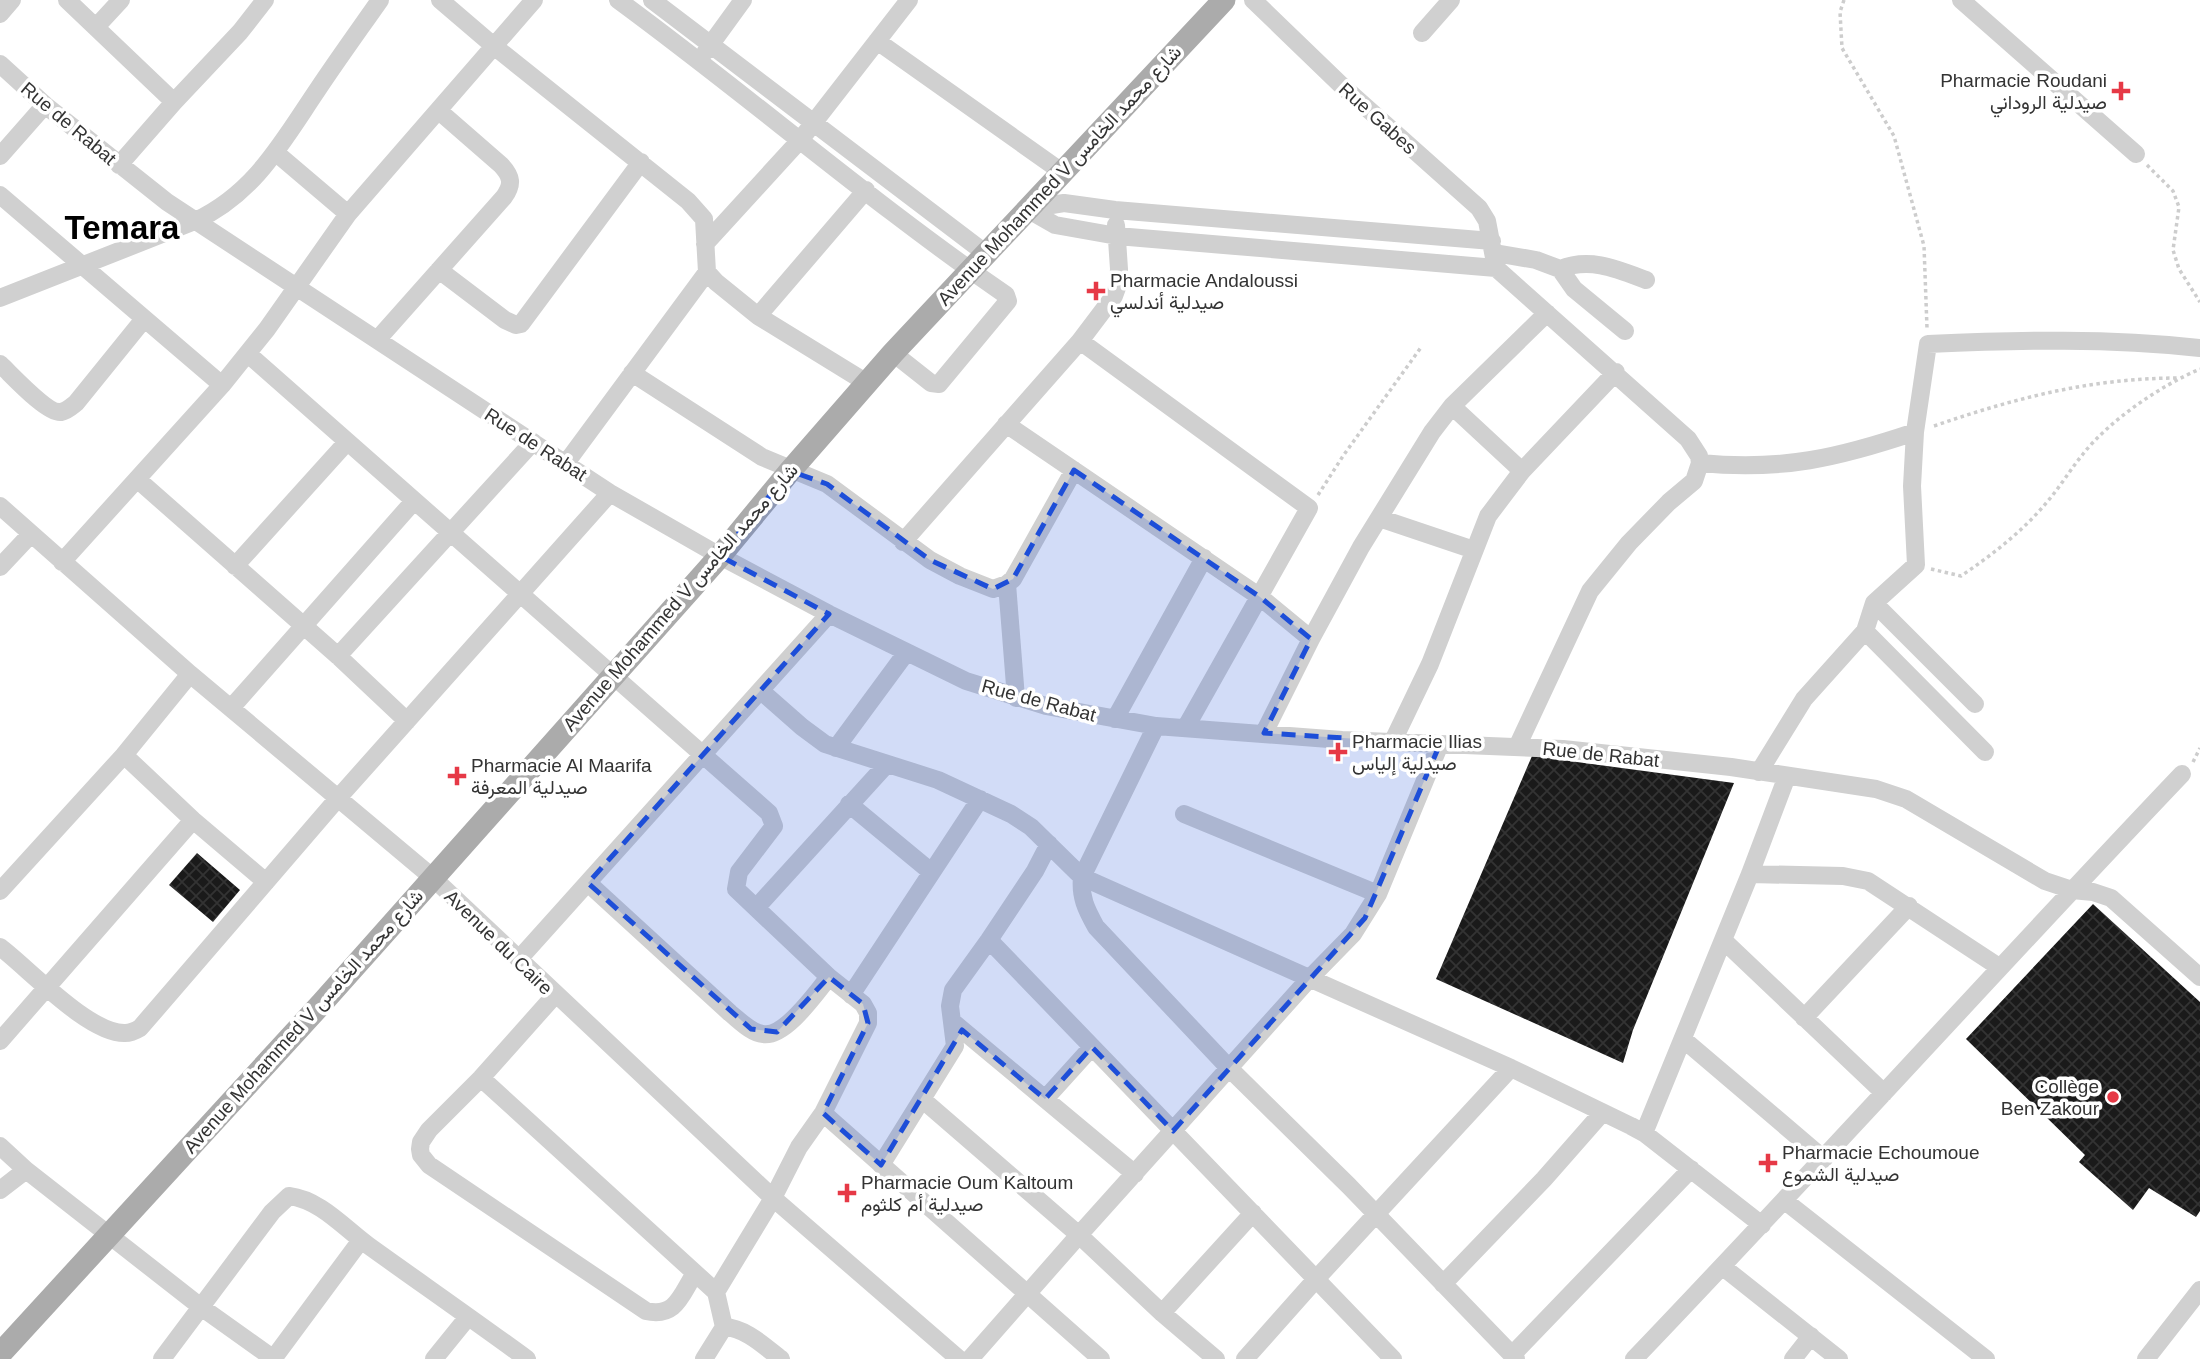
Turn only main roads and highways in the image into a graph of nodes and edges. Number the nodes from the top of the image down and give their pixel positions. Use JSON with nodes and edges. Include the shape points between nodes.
{"nodes":[{"id":1,"x":1224,"y":0,"type":"edge"},
{"id":2,"x":0,"y":1354,"type":"edge"}],
"edges":[{"from":1,"to":2,"type":"main road","name":"Avenue Mohammed V شارع محمد الخامس","via":[[893,354],[720,556],[322,1003]]}]}
